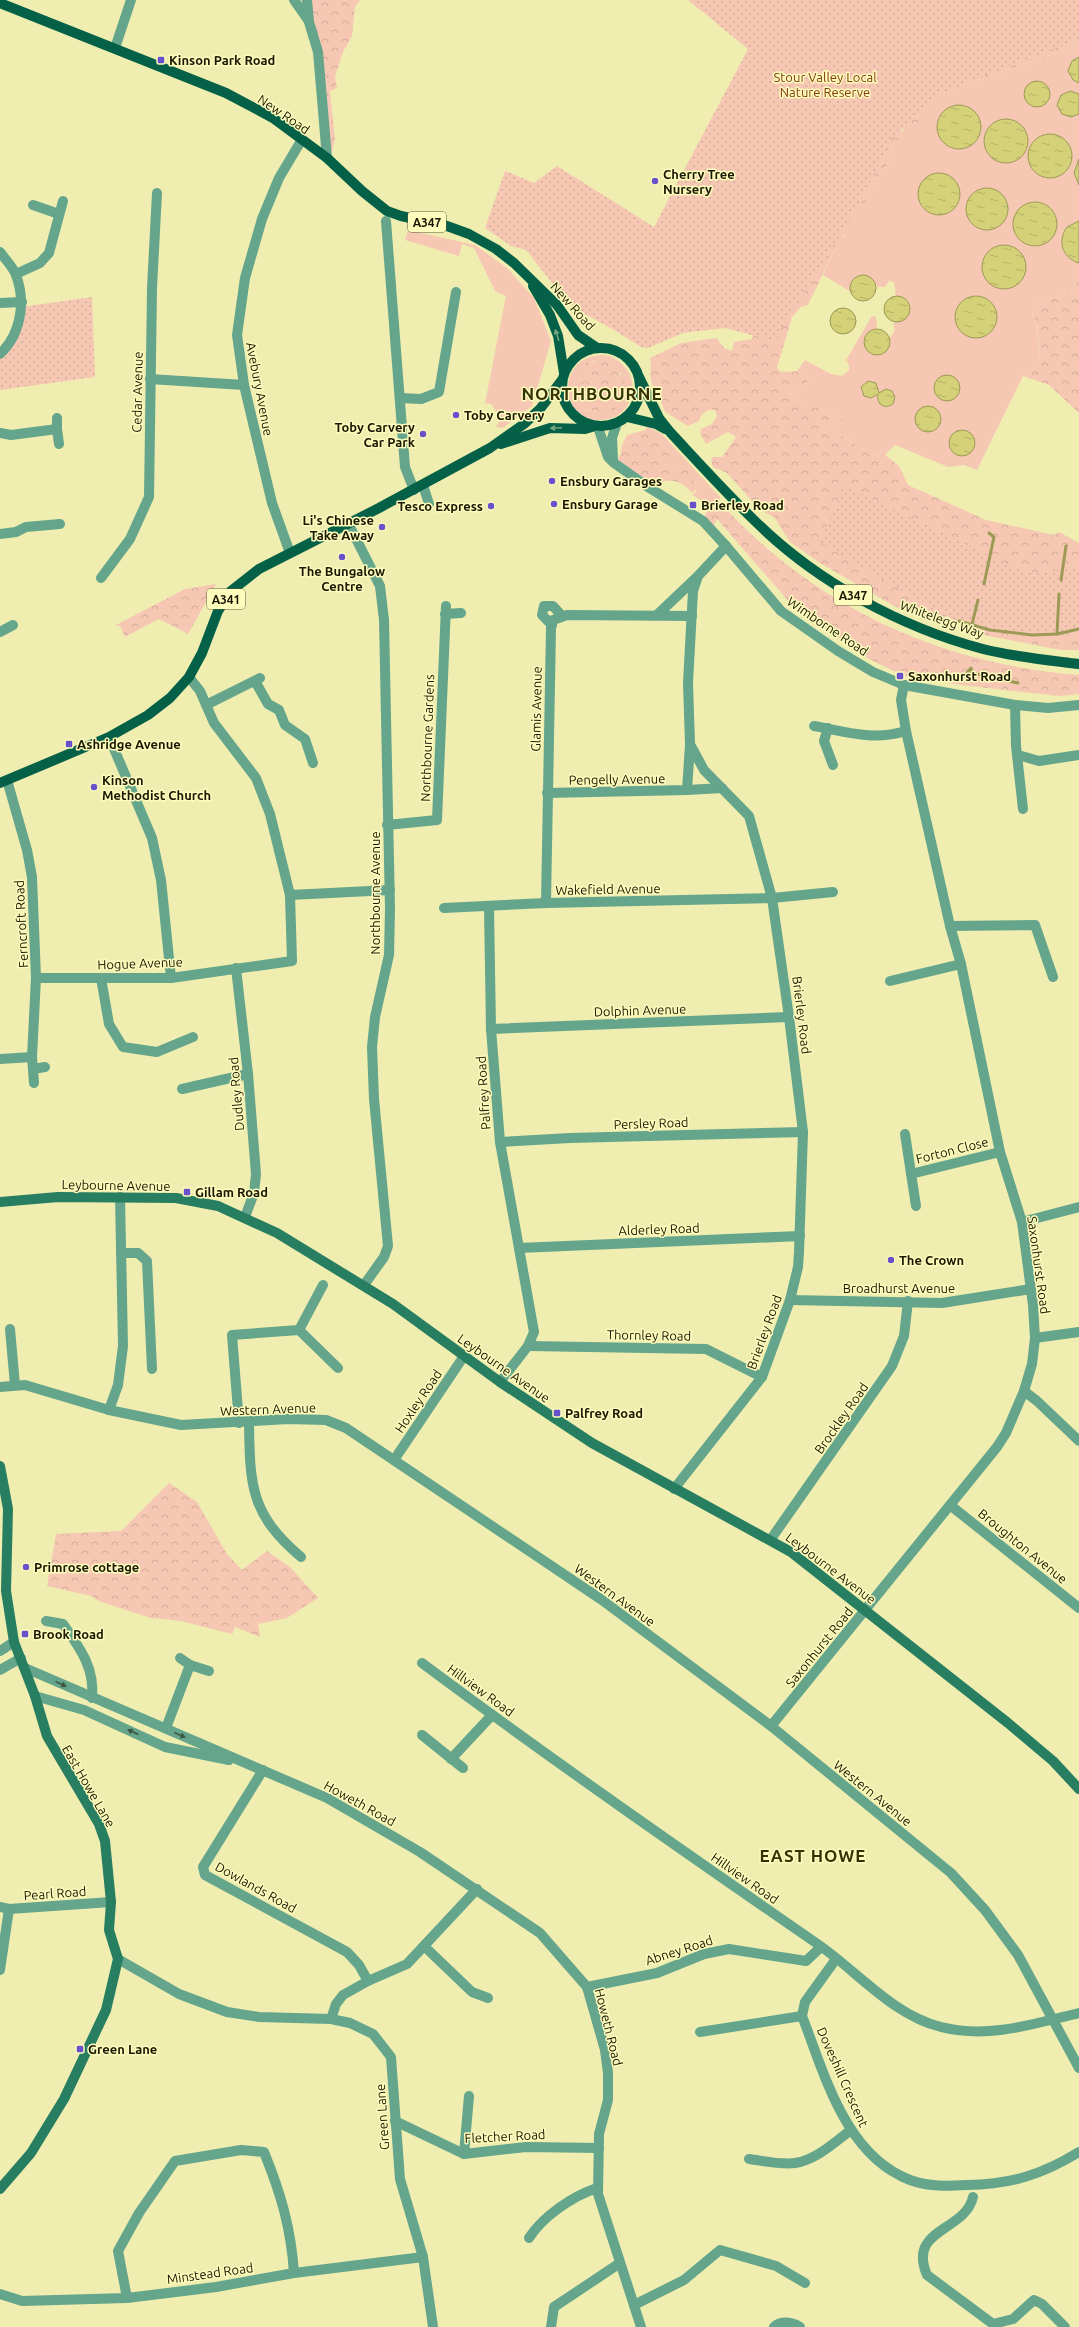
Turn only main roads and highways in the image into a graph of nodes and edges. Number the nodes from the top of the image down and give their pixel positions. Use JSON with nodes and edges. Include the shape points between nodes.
{"nodes":[{"id":1,"x":0,"y":3,"type":"edge"},
{"id":2,"x":530,"y":280,"type":"junction"},
{"id":3,"x":597,"y":348,"type":"junction"},
{"id":4,"x":563,"y":376,"type":"junction"},
{"id":5,"x":639,"y":377,"type":"junction"},
{"id":6,"x":627,"y":417,"type":"junction"},
{"id":7,"x":596,"y":426,"type":"junction"},
{"id":8,"x":670,"y":432,"type":"junction"},
{"id":9,"x":490,"y":448,"type":"junction"},
{"id":10,"x":1079,"y":664,"type":"edge"},
{"id":11,"x":3,"y":782,"type":"edge"}],
"edges":[{"from":1,"to":2,"type":"main road","name":"New Road","number":"A347","via":[[226,93],[273,118],[327,158],[387,211],[470,234],[496,249]]},
{"from":2,"to":3,"type":"main road","name":"New Road","number":"A347","via":[[557,305],[578,335]]},
{"from":4,"to":2,"type":"main road","name":"New Road","number":"A347","one_way":true,"via":[[558,336],[550,315]]},
{"from":3,"to":4,"type":"main road","via":[[577,356]]},
{"from":3,"to":5,"type":"main road","via":[[619,352],[628,358]]},
{"from":4,"to":7,"type":"main road","via":[[562,388],[566,406],[578,419]]},
{"from":4,"to":9,"type":"main road","number":"A341","via":[[540,409]]},
{"from":5,"to":6,"type":"main road","via":[[639,398]]},
{"from":5,"to":8,"type":"main road","name":"Whitelegg Way","number":"A347","via":[[659,418]]},
{"from":6,"to":7,"type":"main road","via":[[617,423]]},
{"from":6,"to":8,"type":"main road","name":"Whitelegg Way","number":"A347","via":[[656,424]]},
{"from":7,"to":9,"type":"main road","number":"A341","one_way":true,"via":[[585,429],[550,428]]},
{"from":8,"to":10,"type":"main road","name":"Whitelegg Way","number":"A347","via":[[756,522],[805,563],[845,590],[924,629],[984,649]]},
{"from":9,"to":11,"type":"main road","number":"A341","via":[[259,569],[231,591],[218,611],[202,653],[189,677],[170,698],[148,715],[109,737]]}]}
